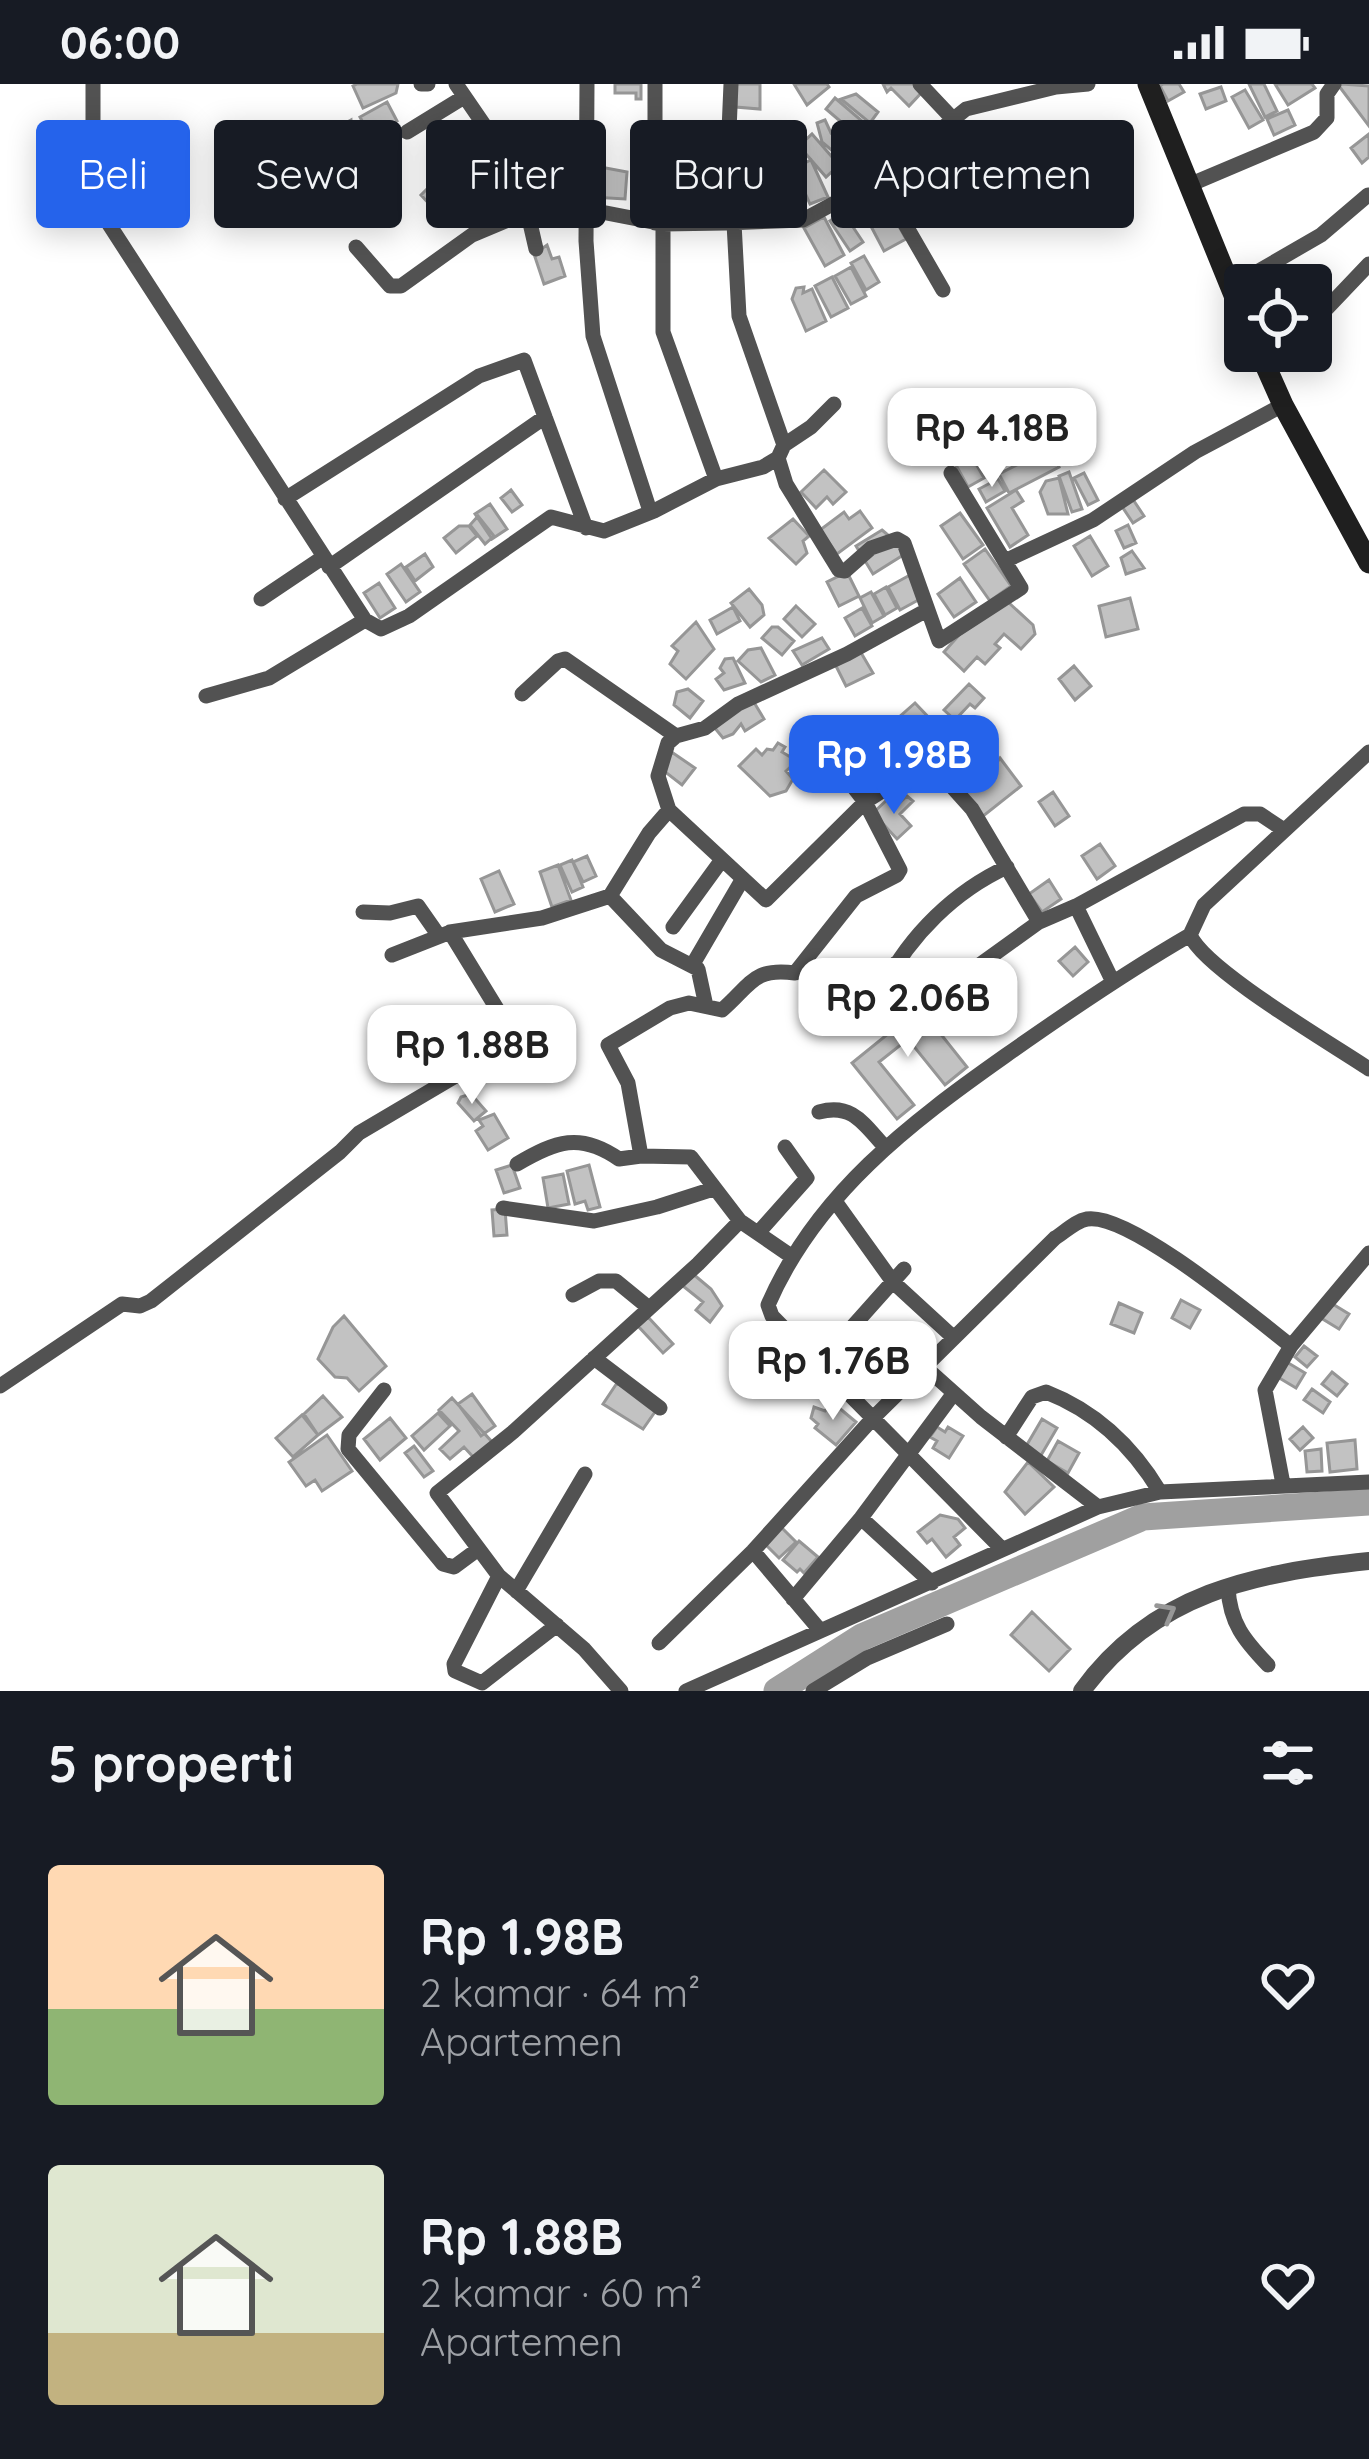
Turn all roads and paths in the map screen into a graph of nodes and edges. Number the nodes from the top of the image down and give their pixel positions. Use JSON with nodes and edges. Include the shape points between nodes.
{"nodes":[{"id":1,"x":93,"y":84,"type":"edge"},
{"id":2,"x":587,"y":84,"type":"edge"},
{"id":3,"x":656,"y":84,"type":"edge"},
{"id":4,"x":731,"y":84,"type":"edge"},
{"id":5,"x":920,"y":84,"type":"edge"},
{"id":6,"x":1088,"y":84,"type":"edge"},
{"id":7,"x":1148,"y":84,"type":"edge"},
{"id":8,"x":1334,"y":84,"type":"edge"},
{"id":9,"x":460,"y":90,"type":"edge"},
{"id":10,"x":481,"y":120,"type":"edge"},
{"id":11,"x":587,"y":120,"type":"edge"},
{"id":12,"x":657,"y":120,"type":"edge"},
{"id":13,"x":730,"y":120,"type":"edge"},
{"id":14,"x":945,"y":120,"type":"edge"},
{"id":15,"x":951,"y":120,"type":"edge"},
{"id":16,"x":407,"y":132,"type":"dead end"},
{"id":17,"x":1189,"y":185,"type":"junction"},
{"id":18,"x":1368,"y":195,"type":"edge"},
{"id":19,"x":484,"y":228,"type":"edge"},
{"id":20,"x":531,"y":228,"type":"edge"},
{"id":21,"x":588,"y":228,"type":"edge"},
{"id":22,"x":659,"y":228,"type":"edge"},
{"id":23,"x":730,"y":228,"type":"edge"},
{"id":24,"x":907,"y":228,"type":"edge"},
{"id":25,"x":356,"y":247,"type":"dead end"},
{"id":26,"x":536,"y":249,"type":"dead end"},
{"id":27,"x":1271,"y":264,"type":"edge"},
{"id":28,"x":1369,"y":264,"type":"edge"},
{"id":29,"x":1224,"y":269,"type":"edge"},
{"id":30,"x":943,"y":290,"type":"dead end"},
{"id":31,"x":1332,"y":303,"type":"edge"},
{"id":32,"x":1272,"y":372,"type":"edge"},
{"id":33,"x":834,"y":404,"type":"dead end"},
{"id":34,"x":1283,"y":405,"type":"junction"},
{"id":35,"x":545,"y":417,"type":"junction"},
{"id":36,"x":782,"y":465,"type":"junction"},
{"id":37,"x":951,"y":473,"type":"dead end"},
{"id":38,"x":716,"y":479,"type":"junction"},
{"id":39,"x":285,"y":500,"type":"junction"},
{"id":40,"x":650,"y":512,"type":"junction"},
{"id":41,"x":586,"y":528,"type":"junction"},
{"id":42,"x":1006,"y":560,"type":"junction"},
{"id":43,"x":326,"y":562,"type":"junction"},
{"id":44,"x":1369,"y":562,"type":"edge"},
{"id":45,"x":261,"y":599,"type":"dead end"},
{"id":46,"x":927,"y":610,"type":"junction"},
{"id":47,"x":364,"y":620,"type":"junction"},
{"id":48,"x":522,"y":694,"type":"dead end"},
{"id":49,"x":206,"y":696,"type":"dead end"},
{"id":50,"x":676,"y":736,"type":"junction"},
{"id":51,"x":1369,"y":752,"type":"edge"},
{"id":52,"x":838,"y":766,"type":"dead end"},
{"id":53,"x":865,"y":802,"type":"junction"},
{"id":54,"x":669,"y":810,"type":"junction"},
{"id":55,"x":1284,"y":830,"type":"junction"},
{"id":56,"x":721,"y":861,"type":"junction"},
{"id":57,"x":1006,"y":867,"type":"junction"},
{"id":58,"x":742,"y":880,"type":"junction"},
{"id":59,"x":610,"y":896,"type":"junction"},
{"id":60,"x":1076,"y":906,"type":"junction"},
{"id":61,"x":363,"y":913,"type":"dead end"},
{"id":62,"x":1039,"y":922,"type":"junction"},
{"id":63,"x":673,"y":927,"type":"dead end"},
{"id":64,"x":445,"y":934,"type":"junction"},
{"id":65,"x":1190,"y":935,"type":"junction"},
{"id":66,"x":392,"y":955,"type":"dead end"},
{"id":67,"x":896,"y":963,"type":"junction"},
{"id":68,"x":693,"y":964,"type":"junction"},
{"id":69,"x":1112,"y":980,"type":"junction"},
{"id":70,"x":884,"y":986,"type":"dead end"},
{"id":71,"x":706,"y":1006,"type":"junction"},
{"id":72,"x":1369,"y":1069,"type":"edge"},
{"id":73,"x":819,"y":1112,"type":"dead end"},
{"id":74,"x":884,"y":1146,"type":"junction"},
{"id":75,"x":785,"y":1147,"type":"dead end"},
{"id":76,"x":641,"y":1156,"type":"junction"},
{"id":77,"x":517,"y":1164,"type":"dead end"},
{"id":78,"x":710,"y":1185,"type":"junction"},
{"id":79,"x":835,"y":1202,"type":"junction"},
{"id":80,"x":503,"y":1208,"type":"dead end"},
{"id":81,"x":740,"y":1221,"type":"junction"},
{"id":82,"x":758,"y":1233,"type":"junction"},
{"id":83,"x":1369,"y":1253,"type":"edge"},
{"id":84,"x":791,"y":1256,"type":"junction"},
{"id":85,"x":899,"y":1276,"type":"junction"},
{"id":86,"x":573,"y":1295,"type":"dead end"},
{"id":87,"x":649,"y":1308,"type":"junction"},
{"id":88,"x":954,"y":1338,"type":"junction"},
{"id":89,"x":1291,"y":1346,"type":"junction"},
{"id":90,"x":594,"y":1358,"type":"junction"},
{"id":91,"x":821,"y":1362,"type":"junction"},
{"id":92,"x":925,"y":1367,"type":"junction"},
{"id":93,"x":0,"y":1386,"type":"edge"},
{"id":94,"x":384,"y":1390,"type":"dead end"},
{"id":95,"x":954,"y":1393,"type":"junction"},
{"id":96,"x":660,"y":1408,"type":"dead end"},
{"id":97,"x":874,"y":1417,"type":"junction"},
{"id":98,"x":1006,"y":1437,"type":"junction"},
{"id":99,"x":907,"y":1455,"type":"junction"},
{"id":100,"x":585,"y":1474,"type":"dead end"},
{"id":101,"x":1369,"y":1482,"type":"edge"},
{"id":102,"x":1283,"y":1484,"type":"junction"},
{"id":103,"x":1160,"y":1492,"type":"junction"},
{"id":104,"x":1098,"y":1507,"type":"junction"},
{"id":105,"x":861,"y":1518,"type":"junction"},
{"id":106,"x":1003,"y":1549,"type":"junction"},
{"id":107,"x":477,"y":1550,"type":"junction"},
{"id":108,"x":753,"y":1551,"type":"junction"},
{"id":109,"x":1369,"y":1561,"type":"edge"},
{"id":110,"x":499,"y":1576,"type":"junction"},
{"id":111,"x":932,"y":1583,"type":"junction"},
{"id":112,"x":1228,"y":1588,"type":"junction"},
{"id":113,"x":516,"y":1591,"type":"junction"},
{"id":114,"x":793,"y":1599,"type":"junction"},
{"id":115,"x":947,"y":1624,"type":"dead end"},
{"id":116,"x":557,"y":1625,"type":"junction"},
{"id":117,"x":819,"y":1630,"type":"junction"},
{"id":118,"x":659,"y":1643,"type":"dead end"},
{"id":119,"x":1268,"y":1665,"type":"dead end"},
{"id":120,"x":621,"y":1691,"type":"edge"},
{"id":121,"x":686,"y":1691,"type":"edge"},
{"id":122,"x":813,"y":1691,"type":"edge"},
{"id":123,"x":1082,"y":1691,"type":"edge"}],
"edges":[{"from":1,"to":39,"type":"street","via":[[93,168],[103,215]]},
{"from":2,"to":11,"type":"street"},
{"from":3,"to":12,"type":"street"},
{"from":4,"to":13,"type":"street"},
{"from":5,"to":14,"type":"street"},
{"from":6,"to":15,"type":"street","via":[[966,109]]},
{"from":7,"to":17,"type":"main road"},
{"from":8,"to":17,"type":"street","via":[[1328,118],[1314,132]]},
{"from":9,"to":10,"type":"street"},
{"from":9,"to":16,"type":"street"},
{"from":17,"to":29,"type":"main road"},
{"from":18,"to":27,"type":"street","via":[[1321,236]]},
{"from":19,"to":25,"type":"street","via":[[396,287]]},
{"from":20,"to":26,"type":"street"},
{"from":21,"to":40,"type":"street","via":[[593,336]]},
{"from":22,"to":38,"type":"street","via":[[663,332]]},
{"from":23,"to":36,"type":"street","via":[[739,316]]},
{"from":24,"to":30,"type":"street"},
{"from":28,"to":31,"type":"street"},
{"from":32,"to":34,"type":"main road"},
{"from":33,"to":36,"type":"street"},
{"from":34,"to":42,"type":"street","via":[[1093,520]]},
{"from":34,"to":44,"type":"main road"},
{"from":35,"to":39,"type":"street","via":[[524,360],[479,376]]},
{"from":35,"to":41,"type":"street"},
{"from":35,"to":43,"type":"street"},
{"from":36,"to":38,"type":"street"},
{"from":36,"to":46,"type":"street","via":[[842,572],[872,548],[901,540]]},
{"from":37,"to":42,"type":"street"},
{"from":38,"to":40,"type":"street"},
{"from":39,"to":43,"type":"street"},
{"from":40,"to":41,"type":"street","via":[[604,531]]},
{"from":41,"to":47,"type":"street","via":[[551,517],[386,629]]},
{"from":42,"to":46,"type":"street","via":[[1021,588],[944,640],[936,639]]},
{"from":43,"to":45,"type":"street"},
{"from":43,"to":47,"type":"street"},
{"from":46,"to":50,"type":"street"},
{"from":47,"to":49,"type":"street","via":[[269,678]]},
{"from":48,"to":50,"type":"street","via":[[566,659]]},
{"from":50,"to":54,"type":"street","via":[[658,776]]},
{"from":51,"to":55,"type":"street"},
{"from":52,"to":53,"type":"street"},
{"from":53,"to":57,"type":"street","via":[[929,761]]},
{"from":53,"to":58,"type":"street","via":[[770,901]]},
{"from":53,"to":71,"type":"street","via":[[899,872],[856,896],[795,973],[769,970],[722,1010]]},
{"from":54,"to":56,"type":"street"},
{"from":54,"to":59,"type":"street"},
{"from":55,"to":60,"type":"street","via":[[1244,814]]},
{"from":55,"to":65,"type":"street","via":[[1204,905]]},
{"from":56,"to":58,"type":"street"},
{"from":56,"to":63,"type":"street"},
{"from":57,"to":62,"type":"street"},
{"from":57,"to":67,"type":"street","via":[[974,882]]},
{"from":58,"to":68,"type":"street"},
{"from":59,"to":64,"type":"street"},
{"from":59,"to":68,"type":"street","via":[[661,950]]},
{"from":60,"to":62,"type":"street"},
{"from":60,"to":69,"type":"street"},
{"from":61,"to":64,"type":"street","via":[[418,907]]},
{"from":62,"to":67,"type":"street","via":[[943,991]]},
{"from":64,"to":66,"type":"street"},
{"from":64,"to":93,"type":"street","via":[[512,1042],[359,1133],[151,1301],[122,1304]]},
{"from":65,"to":69,"type":"street"},
{"from":65,"to":72,"type":"street","via":[[1289,1019]]},
{"from":67,"to":70,"type":"street"},
{"from":68,"to":71,"type":"street"},
{"from":69,"to":74,"type":"street"},
{"from":71,"to":76,"type":"street","via":[[670,1007],[608,1045],[628,1083]]},
{"from":73,"to":74,"type":"street","via":[[852,1111]]},
{"from":74,"to":79,"type":"street"},
{"from":75,"to":82,"type":"street","via":[[807,1178]]},
{"from":76,"to":77,"type":"street","via":[[619,1159],[569,1140]]},
{"from":76,"to":78,"type":"street","via":[[691,1157]]},
{"from":78,"to":80,"type":"street","via":[[594,1221]]},
{"from":78,"to":81,"type":"street"},
{"from":79,"to":84,"type":"street"},
{"from":79,"to":85,"type":"street"},
{"from":81,"to":82,"type":"street"},
{"from":81,"to":87,"type":"street"},
{"from":82,"to":84,"type":"street"},
{"from":83,"to":89,"type":"street"},
{"from":84,"to":91,"type":"street","via":[[768,1309]]},
{"from":85,"to":88,"type":"street"},
{"from":85,"to":91,"type":"street"},
{"from":86,"to":87,"type":"street","via":[[616,1281]]},
{"from":87,"to":90,"type":"street"},
{"from":88,"to":89,"type":"street","via":[[1055,1238],[1087,1219],[1112,1223],[1172,1257]]},
{"from":88,"to":92,"type":"street"},
{"from":89,"to":102,"type":"street","via":[[1265,1390]]},
{"from":90,"to":96,"type":"street"},
{"from":90,"to":107,"type":"street","via":[[439,1490]]},
{"from":91,"to":97,"type":"street"},
{"from":92,"to":95,"type":"street"},
{"from":92,"to":97,"type":"street"},
{"from":94,"to":107,"type":"street","via":[[349,1435],[348,1449],[446,1567]]},
{"from":95,"to":98,"type":"street"},
{"from":95,"to":99,"type":"street"},
{"from":97,"to":99,"type":"street"},
{"from":97,"to":108,"type":"street"},
{"from":98,"to":103,"type":"street","via":[[1032,1397],[1046,1391],[1104,1425]]},
{"from":98,"to":104,"type":"street"},
{"from":99,"to":105,"type":"street"},
{"from":99,"to":106,"type":"street"},
{"from":100,"to":113,"type":"street"},
{"from":101,"to":102,"type":"street"},
{"from":102,"to":103,"type":"street"},
{"from":103,"to":104,"type":"street"},
{"from":104,"to":106,"type":"street"},
{"from":105,"to":111,"type":"street"},
{"from":105,"to":114,"type":"street"},
{"from":106,"to":111,"type":"street"},
{"from":107,"to":110,"type":"street"},
{"from":108,"to":114,"type":"street"},
{"from":108,"to":118,"type":"street"},
{"from":109,"to":112,"type":"street"},
{"from":110,"to":113,"type":"street"},
{"from":110,"to":116,"type":"street","via":[[455,1671],[482,1683]]},
{"from":111,"to":117,"type":"street"},
{"from":112,"to":119,"type":"street","via":[[1233,1623]]},
{"from":123,"to":112,"type":"street","one_way":true,"via":[[1153,1619]]},
{"from":113,"to":116,"type":"street"},
{"from":114,"to":117,"type":"street"},
{"from":115,"to":122,"type":"street"},
{"from":116,"to":120,"type":"street"},
{"from":117,"to":121,"type":"street"}]}
